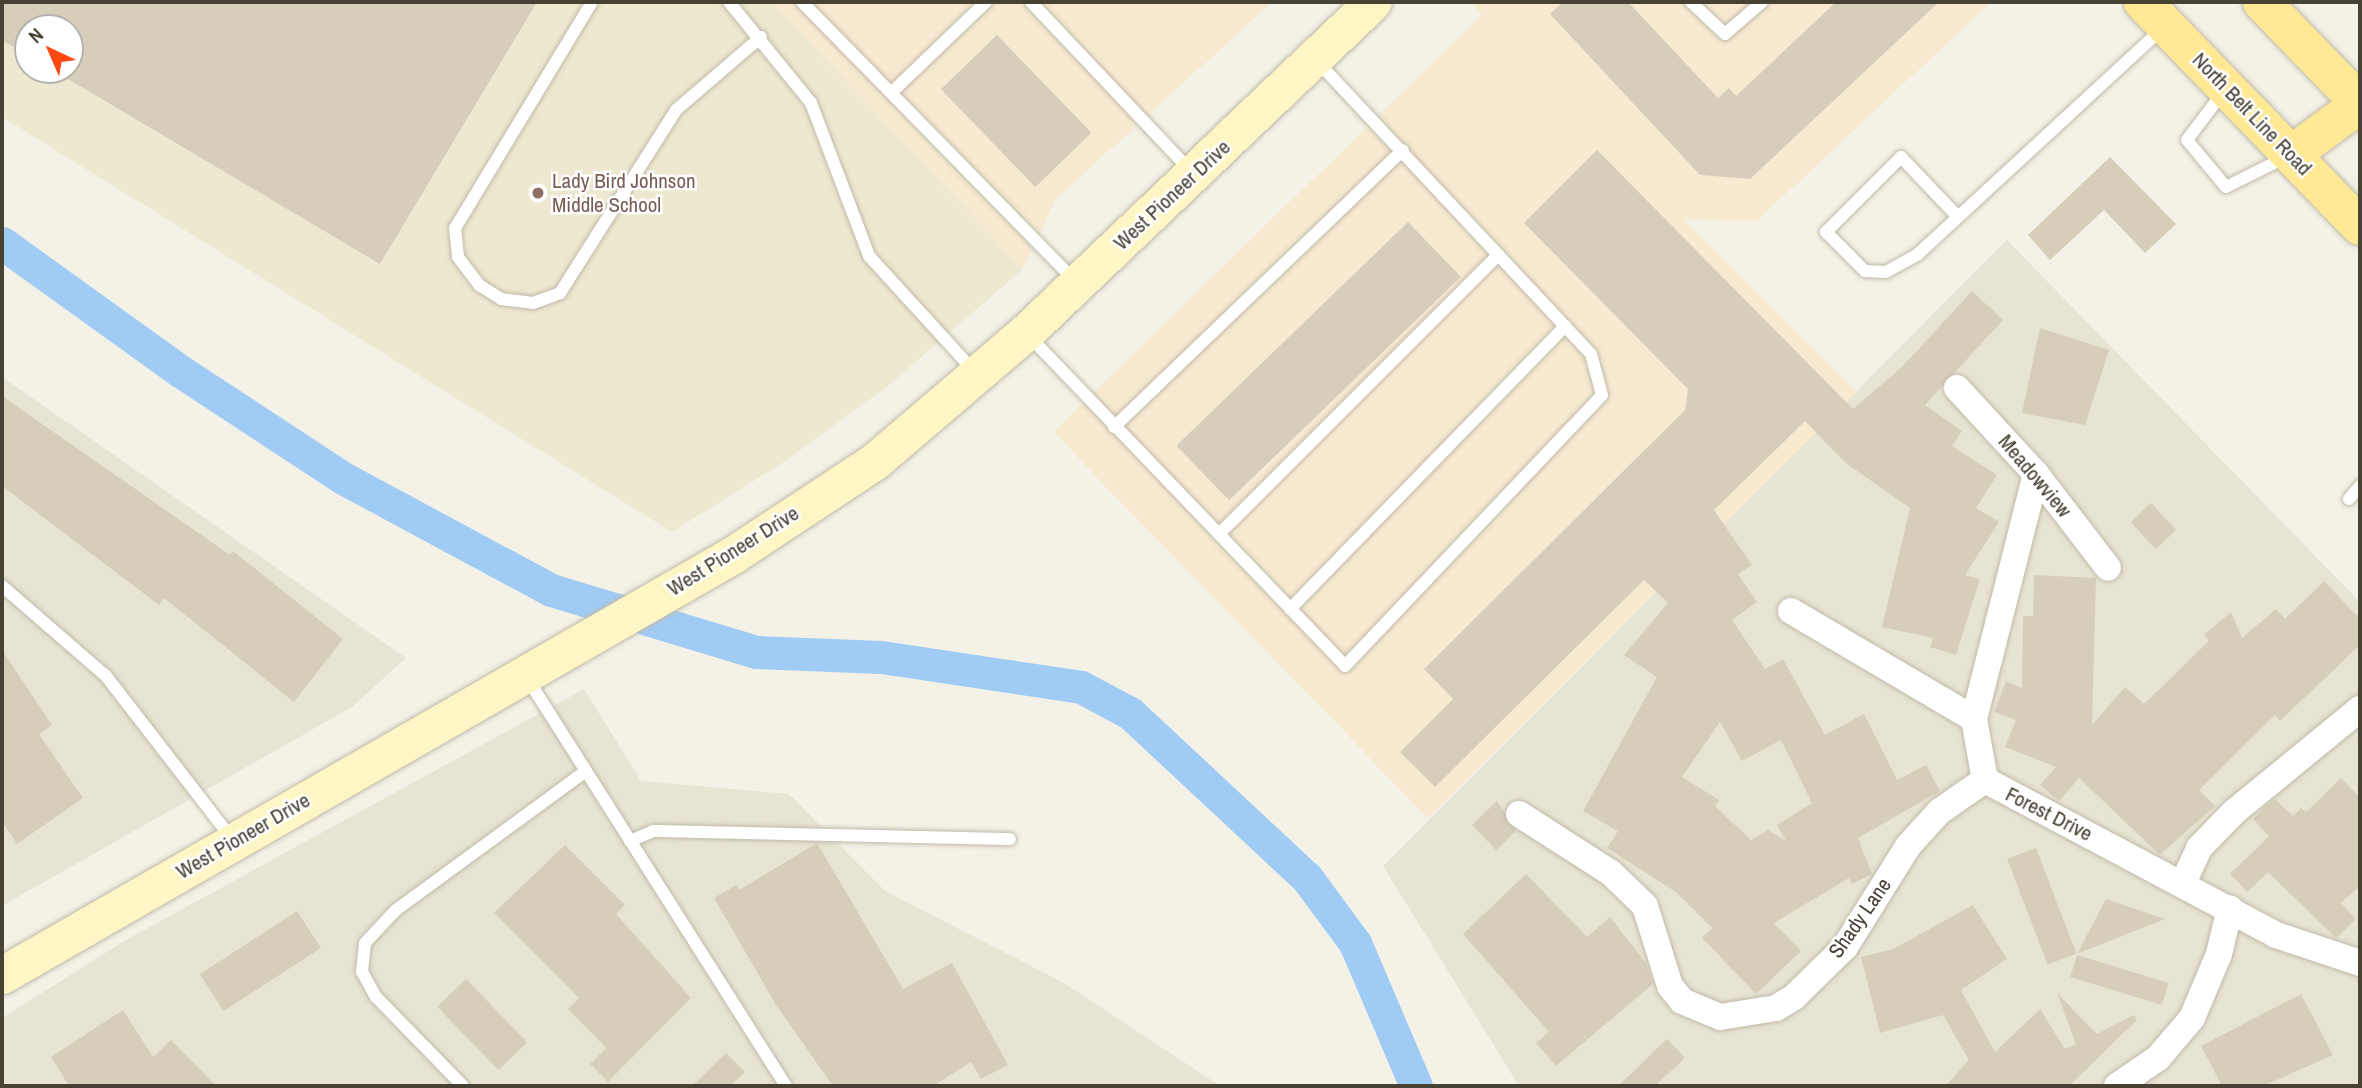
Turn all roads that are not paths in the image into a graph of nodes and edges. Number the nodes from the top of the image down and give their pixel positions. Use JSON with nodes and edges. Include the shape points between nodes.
{"nodes":[{"id":1,"x":592,"y":2,"type":"edge"},
{"id":2,"x":729,"y":2,"type":"edge"},
{"id":3,"x":802,"y":2,"type":"edge"},
{"id":4,"x":986,"y":2,"type":"edge"},
{"id":5,"x":1031,"y":2,"type":"edge"},
{"id":6,"x":1691,"y":2,"type":"edge"},
{"id":7,"x":1762,"y":2,"type":"edge"},
{"id":8,"x":2262,"y":2,"type":"edge"},
{"id":9,"x":1368,"y":3,"type":"edge"},
{"id":10,"x":2155,"y":14,"type":"edge"},
{"id":11,"x":761,"y":37,"type":"junction"},
{"id":12,"x":1315,"y":59,"type":"junction"},
{"id":13,"x":2226,"y":88,"type":"junction"},
{"id":14,"x":891,"y":93,"type":"junction"},
{"id":15,"x":2360,"y":104,"type":"edge"},
{"id":16,"x":1403,"y":150,"type":"junction"},
{"id":17,"x":2292,"y":154,"type":"junction"},
{"id":18,"x":1195,"y":174,"type":"junction"},
{"id":19,"x":1958,"y":217,"type":"junction"},
{"id":20,"x":2360,"y":226,"type":"edge"},
{"id":21,"x":1498,"y":255,"type":"junction"},
{"id":22,"x":1077,"y":284,"type":"junction"},
{"id":23,"x":1565,"y":326,"type":"junction"},
{"id":24,"x":1025,"y":332,"type":"junction"},
{"id":25,"x":976,"y":374,"type":"junction"},
{"id":26,"x":1957,"y":388,"type":"dead end"},
{"id":27,"x":1114,"y":427,"type":"junction"},
{"id":28,"x":2036,"y":474,"type":"junction"},
{"id":29,"x":2360,"y":486,"type":"edge"},
{"id":30,"x":2349,"y":499,"type":"dead end"},
{"id":31,"x":1219,"y":534,"type":"junction"},
{"id":32,"x":2108,"y":568,"type":"dead end"},
{"id":33,"x":2,"y":586,"type":"edge"},
{"id":34,"x":1290,"y":609,"type":"junction"},
{"id":35,"x":1791,"y":611,"type":"dead end"},
{"id":36,"x":525,"y":675,"type":"junction"},
{"id":37,"x":2360,"y":709,"type":"edge"},
{"id":38,"x":1973,"y":719,"type":"junction"},
{"id":39,"x":586,"y":771,"type":"junction"},
{"id":40,"x":1985,"y":780,"type":"junction"},
{"id":41,"x":1519,"y":814,"type":"dead end"},
{"id":42,"x":1010,"y":839,"type":"dead end"},
{"id":43,"x":630,"y":841,"type":"junction"},
{"id":44,"x":234,"y":842,"type":"junction"},
{"id":45,"x":2183,"y":883,"type":"junction"},
{"id":46,"x":2230,"y":908,"type":"junction"},
{"id":47,"x":2360,"y":963,"type":"edge"},
{"id":48,"x":2,"y":975,"type":"edge"},
{"id":49,"x":463,"y":1086,"type":"edge"},
{"id":50,"x":786,"y":1086,"type":"edge"},
{"id":51,"x":2117,"y":1086,"type":"edge"}],
"edges":[{"from":1,"to":11,"type":"lane","via":[[455,228],[458,257],[479,285],[501,299],[533,303],[561,293],[676,110]]},
{"from":2,"to":11,"type":"lane"},
{"from":3,"to":14,"type":"lane"},
{"from":4,"to":14,"type":"lane"},
{"from":5,"to":18,"type":"lane"},
{"from":6,"to":7,"type":"lane","via":[[1725,34]]},
{"from":8,"to":15,"type":"main road"},
{"from":9,"to":12,"type":"main road","name":"West Pioneer Drive"},
{"from":10,"to":13,"type":"main road","name":"North Belt Line Road"},
{"from":10,"to":19,"type":"lane"},
{"from":11,"to":25,"type":"lane","via":[[811,103],[828,135],[869,256]]},
{"from":12,"to":16,"type":"lane"},
{"from":12,"to":18,"type":"main road","name":"West Pioneer Drive"},
{"from":13,"to":17,"type":"main road","name":"North Belt Line Road"},
{"from":13,"to":17,"type":"lane","via":[[2187,139],[2226,187]]},
{"from":14,"to":22,"type":"lane"},
{"from":15,"to":17,"type":"main road"},
{"from":16,"to":21,"type":"lane"},
{"from":16,"to":27,"type":"lane"},
{"from":17,"to":20,"type":"main road","name":"North Belt Line Road"},
{"from":18,"to":22,"type":"main road","name":"West Pioneer Drive"},
{"from":19,"to":19,"type":"lane","via":[[1918,254],[1886,272],[1865,271],[1826,232],[1901,157]]},
{"from":21,"to":23,"type":"lane"},
{"from":21,"to":31,"type":"lane"},
{"from":22,"to":24,"type":"main road","name":"West Pioneer Drive"},
{"from":23,"to":34,"type":"lane"},
{"from":23,"to":34,"type":"lane","via":[[1591,354],[1602,395],[1345,666]]},
{"from":24,"to":25,"type":"main road","name":"West Pioneer Drive"},
{"from":24,"to":27,"type":"lane"},
{"from":25,"to":36,"type":"main road","name":"West Pioneer Drive","via":[[875,461],[731,556]]},
{"from":26,"to":28,"type":"street","name":"Meadowview"},
{"from":27,"to":31,"type":"lane"},
{"from":28,"to":32,"type":"street","name":"Meadowview"},
{"from":28,"to":38,"type":"street"},
{"from":29,"to":30,"type":"lane"},
{"from":31,"to":34,"type":"lane"},
{"from":33,"to":44,"type":"lane","via":[[106,677]]},
{"from":35,"to":38,"type":"street"},
{"from":36,"to":39,"type":"lane"},
{"from":36,"to":44,"type":"main road","name":"West Pioneer Drive"},
{"from":37,"to":45,"type":"street","via":[[2234,812],[2199,848]]},
{"from":38,"to":40,"type":"street","name":"Forest Drive"},
{"from":39,"to":43,"type":"lane"},
{"from":39,"to":49,"type":"lane","via":[[396,910],[365,943],[362,972],[376,997]]},
{"from":40,"to":41,"type":"street","name":"Shady Lane","via":[[1940,811],[1908,846],[1845,947],[1794,997],[1776,1008],[1720,1017],[1682,1002],[1670,986],[1645,906],[1611,873]]},
{"from":40,"to":45,"type":"street","name":"Forest Drive"},
{"from":42,"to":43,"type":"lane","via":[[653,831]]},
{"from":43,"to":50,"type":"lane"},
{"from":44,"to":48,"type":"main road","name":"West Pioneer Drive"},
{"from":45,"to":46,"type":"street","name":"Forest Drive"},
{"from":46,"to":47,"type":"street","name":"Forest Drive","via":[[2276,935]]},
{"from":46,"to":51,"type":"street","via":[[2219,954],[2192,1018],[2158,1058]]}]}
